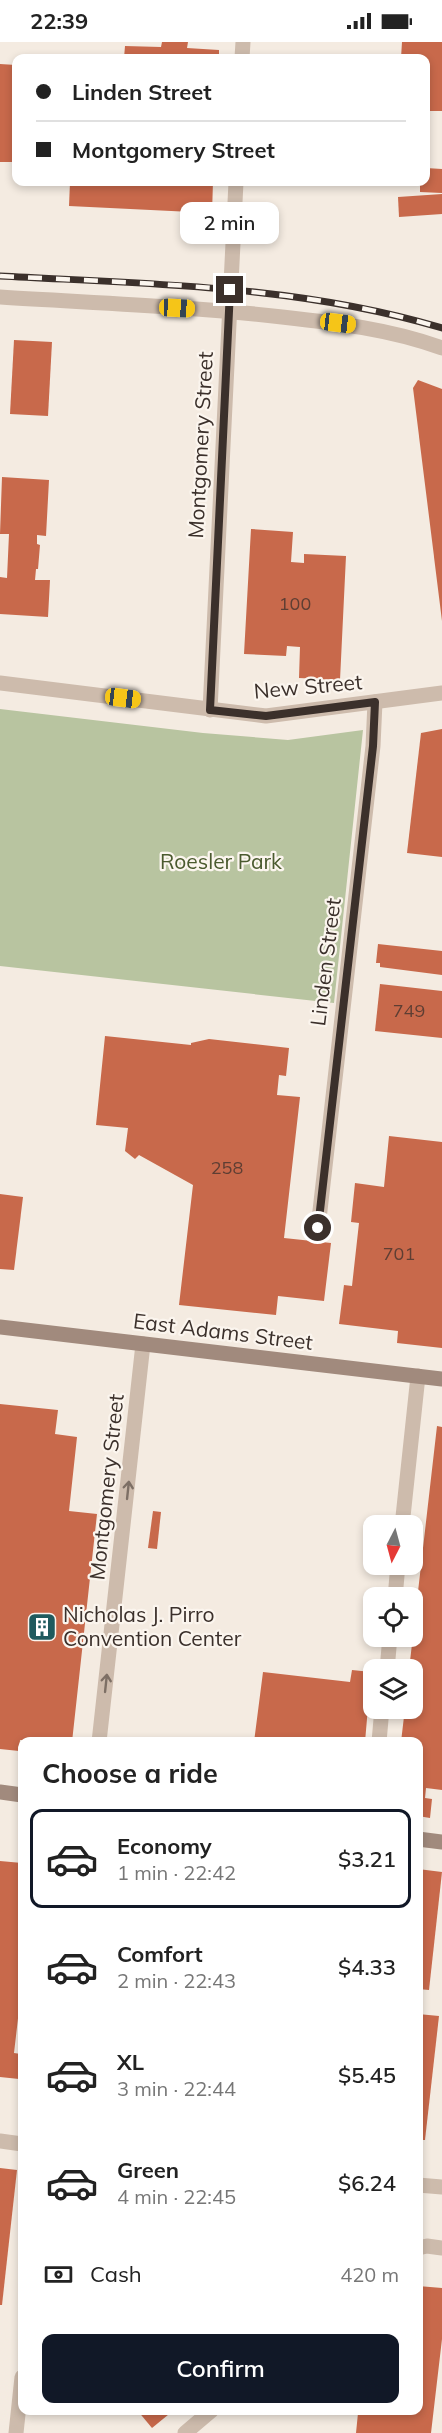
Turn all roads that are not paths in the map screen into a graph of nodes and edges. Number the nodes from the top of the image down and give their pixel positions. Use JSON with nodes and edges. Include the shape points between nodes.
{"nodes":[{"id":1,"x":236,"y":186,"type":"edge"},
{"id":2,"x":0,"y":297,"type":"edge"},
{"id":3,"x":229,"y":311,"type":"junction"},
{"id":4,"x":442,"y":348,"type":"edge"},
{"id":5,"x":0,"y":683,"type":"edge"},
{"id":6,"x":442,"y":693,"type":"edge"},
{"id":7,"x":375,"y":702,"type":"junction"},
{"id":8,"x":210,"y":710,"type":"junction"},
{"id":9,"x":318,"y":1228,"type":"dead end"},
{"id":10,"x":0,"y":1327,"type":"edge"},
{"id":11,"x":143,"y":1344,"type":"junction"},
{"id":12,"x":418,"y":1376,"type":"junction"},
{"id":13,"x":442,"y":1379,"type":"edge"},
{"id":14,"x":403,"y":1515,"type":"edge"},
{"id":15,"x":381,"y":1719,"type":"edge"},
{"id":16,"x":100,"y":1737,"type":"edge"},
{"id":17,"x":379,"y":1737,"type":"edge"},
{"id":18,"x":0,"y":1792,"type":"edge"},
{"id":19,"x":18,"y":1794,"type":"edge"},
{"id":20,"x":423,"y":1840,"type":"edge"},
{"id":21,"x":442,"y":1842,"type":"edge"},
{"id":22,"x":0,"y":2141,"type":"edge"},
{"id":23,"x":18,"y":2143,"type":"edge"},
{"id":24,"x":423,"y":2185,"type":"edge"},
{"id":25,"x":442,"y":2187,"type":"edge"},
{"id":26,"x":423,"y":2247,"type":"edge"},
{"id":27,"x":442,"y":2248,"type":"edge"},
{"id":28,"x":18,"y":2414,"type":"edge"},
{"id":29,"x":206,"y":2415,"type":"edge"},
{"id":30,"x":16,"y":2433,"type":"edge"},
{"id":31,"x":185,"y":2433,"type":"edge"}],
"edges":[{"from":1,"to":3,"type":"street","name":"Montgomery Street"},
{"from":2,"to":3,"type":"street"},
{"from":3,"to":4,"type":"street","via":[[354,325]]},
{"from":3,"to":8,"type":"street","name":"Montgomery Street"},
{"from":5,"to":8,"type":"street","name":"New Street"},
{"from":6,"to":7,"type":"street","name":"New Street"},
{"from":7,"to":8,"type":"street","name":"New Street","via":[[266,716]]},
{"from":7,"to":9,"type":"street","name":"Linden Street"},
{"from":10,"to":11,"type":"main road","name":"East Adams Street"},
{"from":11,"to":12,"type":"main road","name":"East Adams Street"},
{"from":16,"to":11,"type":"street","name":"Montgomery Street","one_way":true},
{"from":12,"to":13,"type":"main road","name":"East Adams Street"},
{"from":12,"to":14,"type":"street"},
{"from":15,"to":17,"type":"street"},
{"from":18,"to":19,"type":"main road"},
{"from":20,"to":21,"type":"main road"},
{"from":22,"to":23,"type":"street"},
{"from":24,"to":25,"type":"street"},
{"from":26,"to":27,"type":"street"},
{"from":28,"to":30,"type":"street"},
{"from":29,"to":31,"type":"street"}]}
